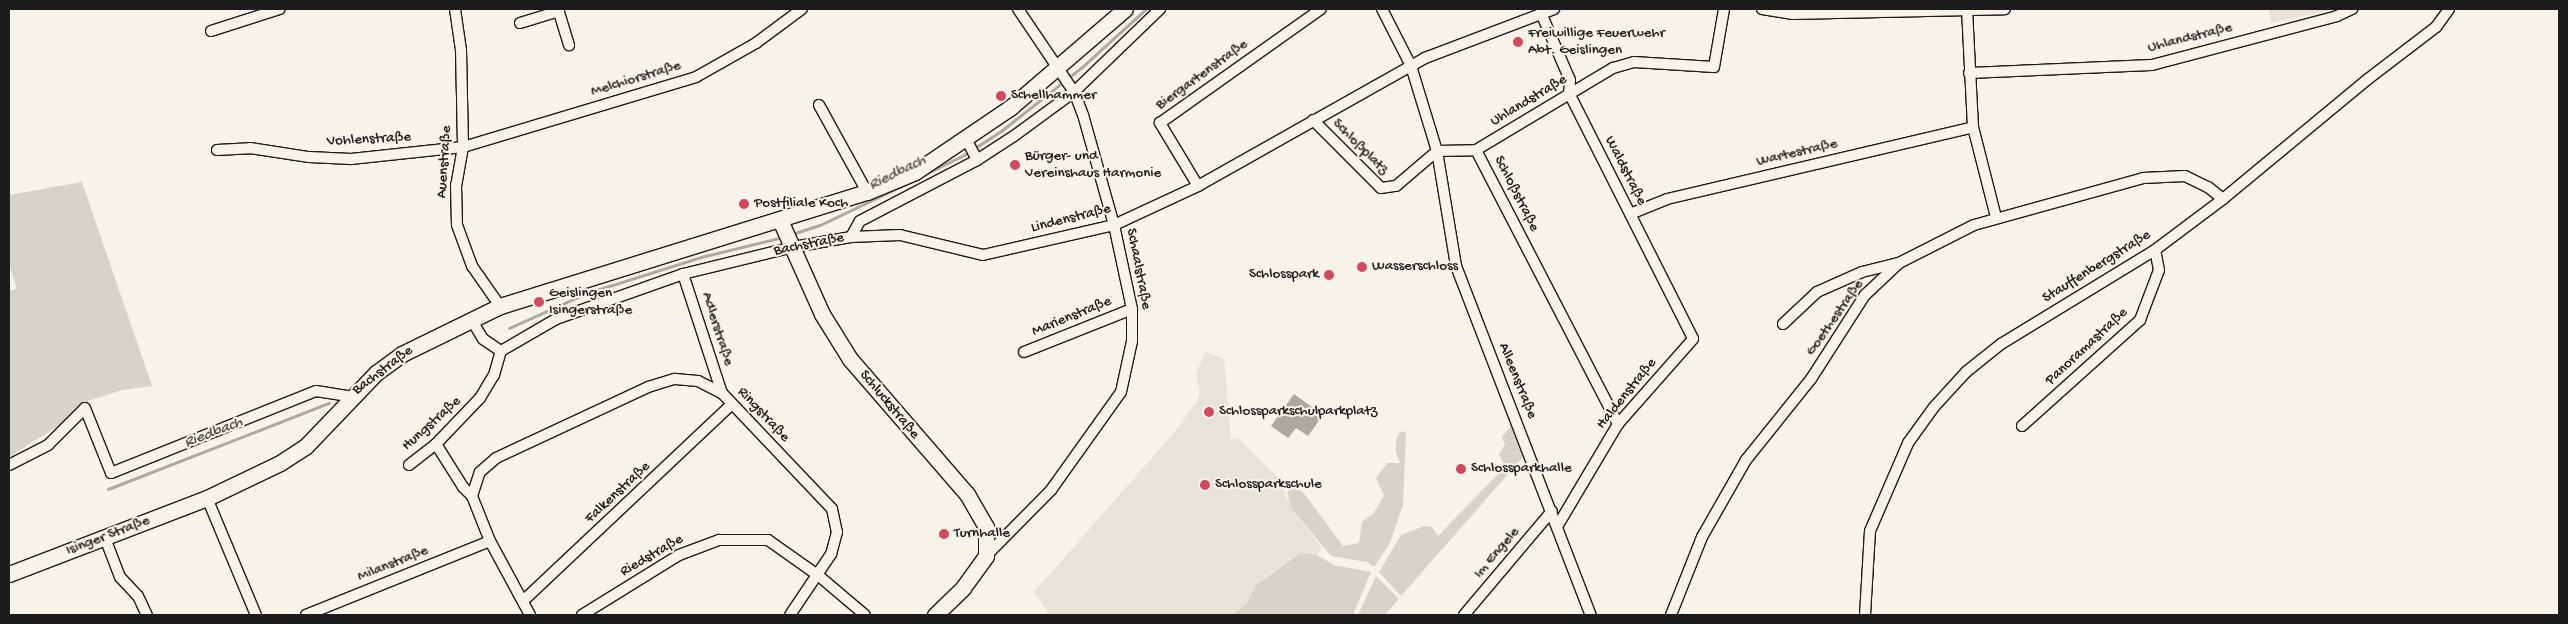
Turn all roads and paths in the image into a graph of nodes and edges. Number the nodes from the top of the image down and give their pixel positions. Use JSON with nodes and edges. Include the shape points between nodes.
{"nodes":[{"id":1,"x":280,"y":9,"type":"edge"},
{"id":2,"x":456,"y":9,"type":"edge"},
{"id":3,"x":802,"y":9,"type":"edge"},
{"id":4,"x":1018,"y":9,"type":"edge"},
{"id":5,"x":1125,"y":9,"type":"edge"},
{"id":6,"x":1160,"y":9,"type":"edge"},
{"id":7,"x":1321,"y":9,"type":"edge"},
{"id":8,"x":1382,"y":9,"type":"edge"},
{"id":9,"x":1554,"y":9,"type":"edge"},
{"id":10,"x":1724,"y":9,"type":"edge"},
{"id":11,"x":1762,"y":9,"type":"edge"},
{"id":12,"x":2004,"y":9,"type":"edge"},
{"id":13,"x":2352,"y":9,"type":"edge"},
{"id":14,"x":2449,"y":9,"type":"edge"},
{"id":15,"x":558,"y":10,"type":"edge"},
{"id":16,"x":1967,"y":10,"type":"edge"},
{"id":17,"x":1541,"y":13,"type":"junction"},
{"id":18,"x":520,"y":23,"type":"dead end"},
{"id":19,"x":211,"y":31,"type":"dead end"},
{"id":20,"x":569,"y":45,"type":"dead end"},
{"id":21,"x":1411,"y":66,"type":"junction"},
{"id":22,"x":1059,"y":73,"type":"junction"},
{"id":23,"x":1969,"y":73,"type":"junction"},
{"id":24,"x":1072,"y":89,"type":"junction"},
{"id":25,"x":1569,"y":93,"type":"junction"},
{"id":26,"x":819,"y":105,"type":"dead end"},
{"id":27,"x":1313,"y":120,"type":"junction"},
{"id":28,"x":1973,"y":127,"type":"junction"},
{"id":29,"x":968,"y":142,"type":"junction"},
{"id":30,"x":463,"y":147,"type":"junction"},
{"id":31,"x":218,"y":150,"type":"dead end"},
{"id":32,"x":1476,"y":150,"type":"junction"},
{"id":33,"x":1436,"y":151,"type":"junction"},
{"id":34,"x":976,"y":158,"type":"junction"},
{"id":35,"x":1198,"y":186,"type":"junction"},
{"id":36,"x":868,"y":192,"type":"junction"},
{"id":37,"x":2224,"y":199,"type":"junction"},
{"id":38,"x":1630,"y":214,"type":"junction"},
{"id":39,"x":1996,"y":217,"type":"junction"},
{"id":40,"x":782,"y":224,"type":"junction"},
{"id":41,"x":1114,"y":225,"type":"junction"},
{"id":42,"x":851,"y":237,"type":"junction"},
{"id":43,"x":792,"y":244,"type":"junction"},
{"id":44,"x":2155,"y":250,"type":"junction"},
{"id":45,"x":1899,"y":263,"type":"junction"},
{"id":46,"x":683,"y":274,"type":"junction"},
{"id":47,"x":500,"y":306,"type":"junction"},
{"id":48,"x":1132,"y":309,"type":"junction"},
{"id":49,"x":472,"y":319,"type":"junction"},
{"id":50,"x":1783,"y":324,"type":"dead end"},
{"id":51,"x":1693,"y":338,"type":"joint"},
{"id":52,"x":501,"y":351,"type":"junction"},
{"id":53,"x":1024,"y":352,"type":"dead end"},
{"id":54,"x":722,"y":393,"type":"junction"},
{"id":55,"x":352,"y":397,"type":"junction"},
{"id":56,"x":732,"y":404,"type":"junction"},
{"id":57,"x":1618,"y":424,"type":"junction"},
{"id":58,"x":2022,"y":426,"type":"dead end"},
{"id":59,"x":436,"y":444,"type":"junction"},
{"id":60,"x":9,"y":465,"type":"edge"},
{"id":61,"x":409,"y":465,"type":"dead end"},
{"id":62,"x":472,"y":496,"type":"junction"},
{"id":63,"x":207,"y":498,"type":"junction"},
{"id":64,"x":1552,"y":511,"type":"junction"},
{"id":65,"x":1558,"y":525,"type":"junction"},
{"id":66,"x":105,"y":538,"type":"junction"},
{"id":67,"x":490,"y":541,"type":"junction"},
{"id":68,"x":986,"y":556,"type":"junction"},
{"id":69,"x":9,"y":574,"type":"edge"},
{"id":70,"x":819,"y":576,"type":"junction"},
{"id":71,"x":523,"y":601,"type":"junction"},
{"id":72,"x":147,"y":615,"type":"edge"},
{"id":73,"x":256,"y":615,"type":"edge"},
{"id":74,"x":306,"y":615,"type":"edge"},
{"id":75,"x":530,"y":615,"type":"edge"},
{"id":76,"x":582,"y":615,"type":"edge"},
{"id":77,"x":790,"y":615,"type":"edge"},
{"id":78,"x":865,"y":615,"type":"edge"},
{"id":79,"x":935,"y":615,"type":"edge"},
{"id":80,"x":1464,"y":615,"type":"edge"},
{"id":81,"x":1591,"y":615,"type":"edge"},
{"id":82,"x":1671,"y":615,"type":"edge"},
{"id":83,"x":1865,"y":615,"type":"edge"}],
"edges":[{"from":1,"to":19,"type":"street"},
{"from":2,"to":30,"type":"street","name":"Auenstraße","via":[[461,50]]},
{"from":3,"to":30,"type":"street","name":"Melchiorstraße","via":[[756,44],[696,77]]},
{"from":4,"to":22,"type":"street","name":"Schaalstraße"},
{"from":5,"to":22,"type":"street","name":"Bachstraße"},
{"from":6,"to":24,"type":"street","name":"Bachstraße"},
{"from":7,"to":35,"type":"street","name":"Biergartenstraße","via":[[1160,123]]},
{"from":8,"to":21,"type":"street"},
{"from":9,"to":17,"type":"street","name":"Lindenstraße"},
{"from":10,"to":25,"type":"street","name":"Uhlandstraße","via":[[1714,67],[1634,62],[1613,68]]},
{"from":11,"to":16,"type":"street","via":[[1792,14]]},
{"from":12,"to":16,"type":"street"},
{"from":13,"to":23,"type":"street","name":"Uhlandstraße","via":[[2337,16],[2152,65]]},
{"from":14,"to":37,"type":"street","name":"Stauffenbergstraße","via":[[2436,27]]},
{"from":15,"to":18,"type":"street"},
{"from":15,"to":20,"type":"street"},
{"from":16,"to":23,"type":"street"},
{"from":17,"to":21,"type":"street","name":"Lindenstraße"},
{"from":17,"to":25,"type":"street","name":"Waldstraße","via":[[1570,80]]},
{"from":21,"to":27,"type":"street","name":"Lindenstraße"},
{"from":21,"to":33,"type":"street"},
{"from":22,"to":24,"type":"street","name":"Schaalstraße"},
{"from":22,"to":29,"type":"street","name":"Bachstraße"},
{"from":23,"to":28,"type":"street"},
{"from":24,"to":34,"type":"street","name":"Bachstraße"},
{"from":24,"to":41,"type":"street","name":"Schaalstraße"},
{"from":25,"to":32,"type":"street","name":"Uhlandstraße"},
{"from":25,"to":38,"type":"street","name":"Waldstraße"},
{"from":26,"to":36,"type":"street"},
{"from":27,"to":33,"type":"street","name":"Schloßplatz","via":[[1381,188],[1396,186]]},
{"from":27,"to":35,"type":"street","name":"Lindenstraße"},
{"from":28,"to":38,"type":"street","name":"Wartestraße","via":[[1667,199]]},
{"from":28,"to":39,"type":"street"},
{"from":29,"to":34,"type":"street"},
{"from":29,"to":36,"type":"street","name":"Bachstraße","via":[[915,172]]},
{"from":30,"to":31,"type":"street","name":"Vohlenstraße","via":[[351,159],[309,157],[250,148]]},
{"from":30,"to":47,"type":"street","name":"Auenstraße","via":[[456,185],[457,225],[472,266]]},
{"from":32,"to":33,"type":"street","name":"Schloßstraße"},
{"from":32,"to":57,"type":"street","name":"Schloßstraße"},
{"from":33,"to":64,"type":"street","name":"Alleenstraße","via":[[1456,266]]},
{"from":34,"to":42,"type":"street","name":"Bachstraße","via":[[860,221]]},
{"from":35,"to":41,"type":"street","name":"Lindenstraße"},
{"from":36,"to":40,"type":"street","name":"Bachstraße"},
{"from":37,"to":39,"type":"street","name":"Goethestraße","via":[[2185,176],[2143,178]]},
{"from":37,"to":44,"type":"street","name":"Stauffenbergstraße"},
{"from":38,"to":51,"type":"street","name":"Waldstraße"},
{"from":39,"to":45,"type":"street","name":"Goethestraße"},
{"from":40,"to":43,"type":"street","name":"Schluckstraße"},
{"from":40,"to":47,"type":"street","name":"Bachstraße"},
{"from":41,"to":42,"type":"street","name":"Lindenstraße","via":[[983,255],[900,235]]},
{"from":41,"to":48,"type":"street","name":"Schaalstraße"},
{"from":42,"to":43,"type":"street","name":"Bachstraße"},
{"from":43,"to":46,"type":"street","name":"Bachstraße"},
{"from":43,"to":68,"type":"street","name":"Schluckstraße","via":[[822,314],[850,359],[967,494],[986,527]]},
{"from":44,"to":58,"type":"street","name":"Panoramastraße","via":[[2160,270],[2140,320]]},
{"from":44,"to":83,"type":"street","name":"Stauffenbergstraße","via":[[2001,344],[1966,372],[1934,407],[1908,443],[1870,531]]},
{"from":45,"to":50,"type":"street","via":[[1862,272],[1817,292]]},
{"from":45,"to":82,"type":"street","name":"Goethestraße","via":[[1865,295],[1811,379],[1746,460],[1702,537]]},
{"from":46,"to":52,"type":"street","name":"Bachstraße","via":[[556,320]]},
{"from":46,"to":54,"type":"street","name":"Adlerstraße"},
{"from":47,"to":49,"type":"street","name":"Bachstraße"},
{"from":48,"to":53,"type":"street","name":"Marienstraße"},
{"from":48,"to":68,"type":"street","name":"Schaalstraße","via":[[1132,341],[1122,392],[1051,490]]},
{"from":49,"to":52,"type":"street","via":[[483,338]]},
{"from":49,"to":55,"type":"street","name":"Bachstraße","via":[[402,354],[376,373]]},
{"from":51,"to":57,"type":"street","name":"Haldenstraße"},
{"from":52,"to":59,"type":"street","name":"Hungstraße","via":[[494,374],[480,398]]},
{"from":54,"to":56,"type":"street","name":"Ringstraße"},
{"from":54,"to":62,"type":"street","name":"Ringstraße","via":[[698,381],[675,379],[648,387],[496,458],[480,472]]},
{"from":55,"to":60,"type":"street","name":"Bachstraße","via":[[316,391],[111,473],[86,408],[48,445]]},
{"from":55,"to":63,"type":"street","name":"Isinger Straße","via":[[306,446],[280,463]]},
{"from":56,"to":70,"type":"street","name":"Ringstraße","via":[[832,509],[837,532],[832,554]]},
{"from":56,"to":71,"type":"street","name":"Falkenstraße"},
{"from":57,"to":65,"type":"street","name":"Haldenstraße"},
{"from":59,"to":61,"type":"street","name":"Hungstraße"},
{"from":59,"to":62,"type":"street","via":[[462,487]]},
{"from":62,"to":67,"type":"street"},
{"from":63,"to":66,"type":"street","name":"Isinger Straße"},
{"from":63,"to":73,"type":"street"},
{"from":64,"to":65,"type":"street","name":"Alleenstraße"},
{"from":64,"to":80,"type":"street","name":"Im Engele"},
{"from":65,"to":81,"type":"street","name":"Alleenstraße"},
{"from":66,"to":69,"type":"street","name":"Isinger Straße"},
{"from":66,"to":72,"type":"street","via":[[120,577],[138,596]]},
{"from":67,"to":71,"type":"street"},
{"from":67,"to":74,"type":"street","name":"Milanstraße"},
{"from":68,"to":79,"type":"street","via":[[963,588]]},
{"from":70,"to":76,"type":"street","name":"Riedstraße","via":[[768,540],[719,540],[679,555]]},
{"from":70,"to":77,"type":"street","name":"Ringstraße"},
{"from":70,"to":78,"type":"street","name":"Riedstraße"},
{"from":71,"to":75,"type":"street"}]}
